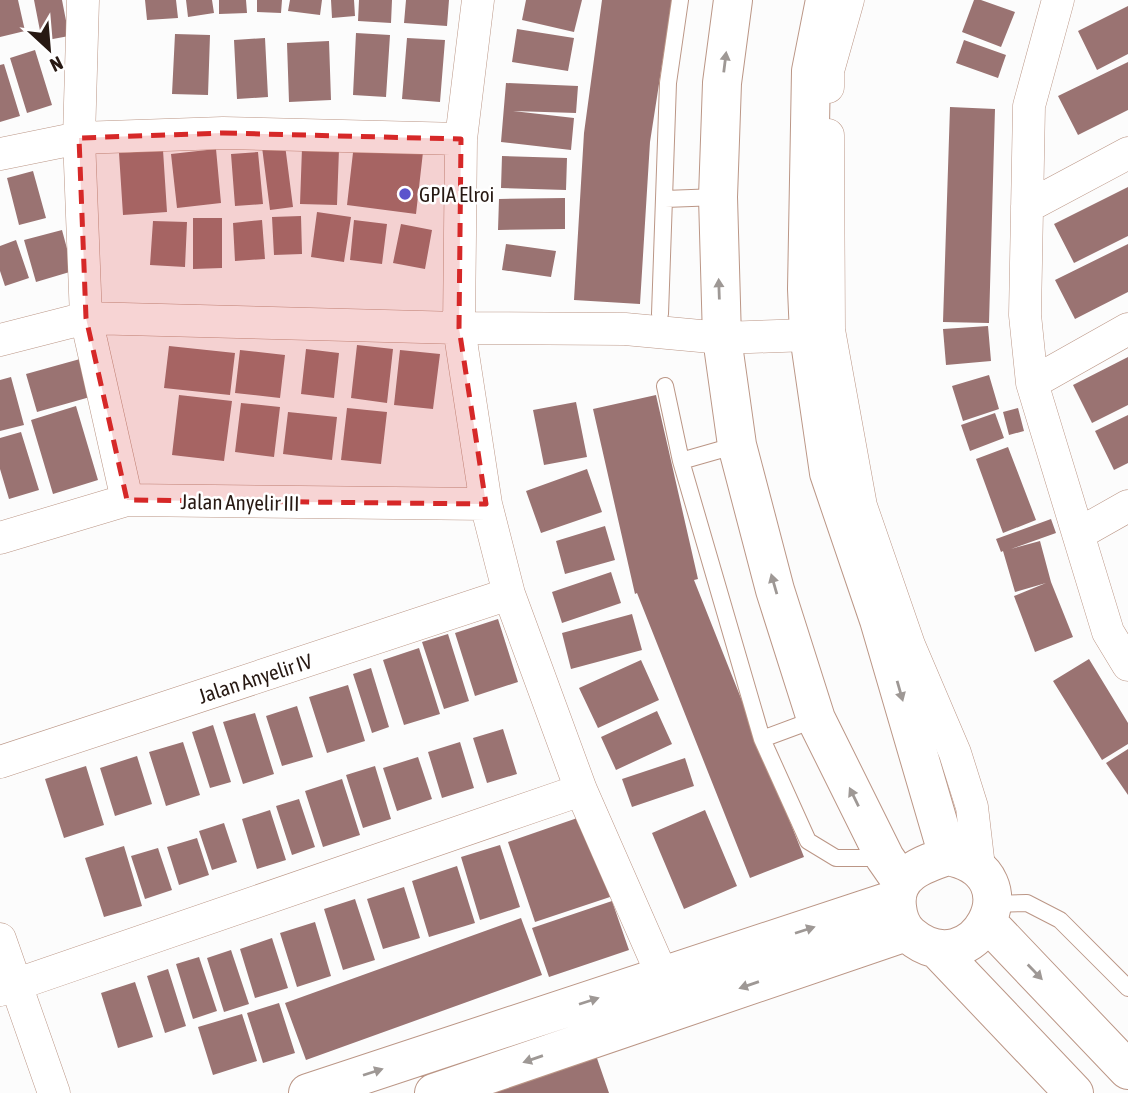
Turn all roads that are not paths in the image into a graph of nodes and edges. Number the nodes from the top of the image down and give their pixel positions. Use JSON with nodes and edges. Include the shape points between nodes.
{"nodes":[{"id":1,"x":83,"y":0,"type":"edge"},
{"id":2,"x":478,"y":0,"type":"edge"},
{"id":3,"x":680,"y":0,"type":"edge"},
{"id":4,"x":733,"y":0,"type":"edge"},
{"id":5,"x":825,"y":0,"type":"edge"},
{"id":6,"x":848,"y":0,"type":"edge"},
{"id":7,"x":1063,"y":5,"type":"edge"},
{"id":8,"x":820,"y":71,"type":"junction"},
{"id":9,"x":79,"y":138,"type":"junction"},
{"id":10,"x":461,"y":139,"type":"junction"},
{"id":11,"x":1128,"y":153,"type":"edge"},
{"id":12,"x":0,"y":154,"type":"edge"},
{"id":13,"x":718,"y":197,"type":"junction"},
{"id":14,"x":665,"y":199,"type":"junction"},
{"id":15,"x":1027,"y":207,"type":"junction"},
{"id":16,"x":660,"y":314,"type":"dead end"},
{"id":17,"x":86,"y":318,"type":"junction"},
{"id":18,"x":459,"y":328,"type":"junction"},
{"id":19,"x":1128,"y":329,"type":"edge"},
{"id":20,"x":819,"y":333,"type":"junction"},
{"id":21,"x":722,"y":338,"type":"junction"},
{"id":22,"x":0,"y":340,"type":"edge"},
{"id":23,"x":1032,"y":383,"type":"junction"},
{"id":24,"x":664,"y":386,"type":"dead end"},
{"id":25,"x":737,"y":445,"type":"junction"},
{"id":26,"x":681,"y":461,"type":"junction"},
{"id":27,"x":127,"y":500,"type":"junction"},
{"id":28,"x":486,"y":504,"type":"junction"},
{"id":29,"x":1128,"y":506,"type":"edge"},
{"id":30,"x":1080,"y":533,"type":"junction"},
{"id":31,"x":0,"y":538,"type":"edge"},
{"id":32,"x":509,"y":594,"type":"junction"},
{"id":33,"x":1128,"y":666,"type":"edge"},
{"id":34,"x":816,"y":719,"type":"junction"},
{"id":35,"x":762,"y":739,"type":"junction"},
{"id":36,"x":0,"y":762,"type":"edge"},
{"id":37,"x":581,"y":790,"type":"junction"},
{"id":38,"x":964,"y":862,"type":"junction"},
{"id":39,"x":905,"y":904,"type":"junction"},
{"id":40,"x":990,"y":913,"type":"junction"},
{"id":41,"x":0,"y":939,"type":"edge"},
{"id":42,"x":663,"y":977,"type":"junction"},
{"id":43,"x":8,"y":987,"type":"edge"},
{"id":44,"x":1128,"y":988,"type":"edge"},
{"id":45,"x":1128,"y":1070,"type":"edge"},
{"id":46,"x":316,"y":1092,"type":"edge"},
{"id":47,"x":54,"y":1093,"type":"edge"},
{"id":48,"x":434,"y":1093,"type":"edge"},
{"id":49,"x":1074,"y":1093,"type":"edge"}],
"edges":[{"from":1,"to":9,"type":"street"},
{"from":2,"to":10,"type":"street"},
{"from":3,"to":14,"type":"lane","via":[[668,83]]},
{"from":13,"to":4,"type":"street","one_way":true,"via":[[722,83]]},
{"from":5,"to":8,"type":"street"},
{"from":6,"to":8,"type":"street"},
{"from":7,"to":15,"type":"street","via":[[1029,106]]},
{"from":8,"to":20,"type":"street","via":[[807,289]]},
{"from":9,"to":10,"type":"street","via":[[223,133]]},
{"from":9,"to":12,"type":"street"},
{"from":9,"to":17,"type":"street"},
{"from":10,"to":18,"type":"street"},
{"from":11,"to":15,"type":"street"},
{"from":13,"to":14,"type":"lane"},
{"from":21,"to":13,"type":"street","one_way":true},
{"from":14,"to":16,"type":"lane"},
{"from":15,"to":23,"type":"street","via":[[1025,315]]},
{"from":17,"to":18,"type":"street"},
{"from":17,"to":22,"type":"street"},
{"from":17,"to":27,"type":"street"},
{"from":18,"to":21,"type":"street","via":[[625,329]]},
{"from":18,"to":28,"type":"street"},
{"from":19,"to":23,"type":"street"},
{"from":20,"to":21,"type":"street"},
{"from":20,"to":38,"type":"street","via":[[830,473],[887,612]]},
{"from":21,"to":25,"type":"street"},
{"from":23,"to":30,"type":"street"},
{"from":24,"to":26,"type":"lane"},
{"from":25,"to":26,"type":"lane"},
{"from":34,"to":25,"type":"street","one_way":true,"via":[[775,590]]},
{"from":26,"to":35,"type":"lane"},
{"from":27,"to":28,"type":"street","name":"Jalan Anyelir III"},
{"from":27,"to":31,"type":"street","name":"Jalan Anyelir III"},
{"from":28,"to":32,"type":"street"},
{"from":29,"to":30,"type":"street"},
{"from":30,"to":33,"type":"street","via":[[1108,632]]},
{"from":32,"to":36,"type":"street","name":"Jalan Anyelir IV"},
{"from":32,"to":37,"type":"street"},
{"from":34,"to":35,"type":"lane"},
{"from":39,"to":34,"type":"street","one_way":true},
{"from":35,"to":39,"type":"lane","via":[[808,841]]},
{"from":37,"to":42,"type":"street"},
{"from":37,"to":43,"type":"street"},
{"from":38,"to":39,"type":"street","via":[[924,864]]},
{"from":38,"to":40,"type":"street","via":[[990,884]]},
{"from":39,"to":40,"type":"street","via":[[957,948],[975,938]]},
{"from":42,"to":39,"type":"street","one_way":true},
{"from":39,"to":48,"type":"street","one_way":true},
{"from":39,"to":49,"type":"street"},
{"from":40,"to":44,"type":"lane","via":[[1027,903],[1060,920]]},
{"from":40,"to":45,"type":"street","one_way":true},
{"from":41,"to":43,"type":"street"},
{"from":46,"to":42,"type":"street","one_way":true},
{"from":43,"to":47,"type":"street"}]}
